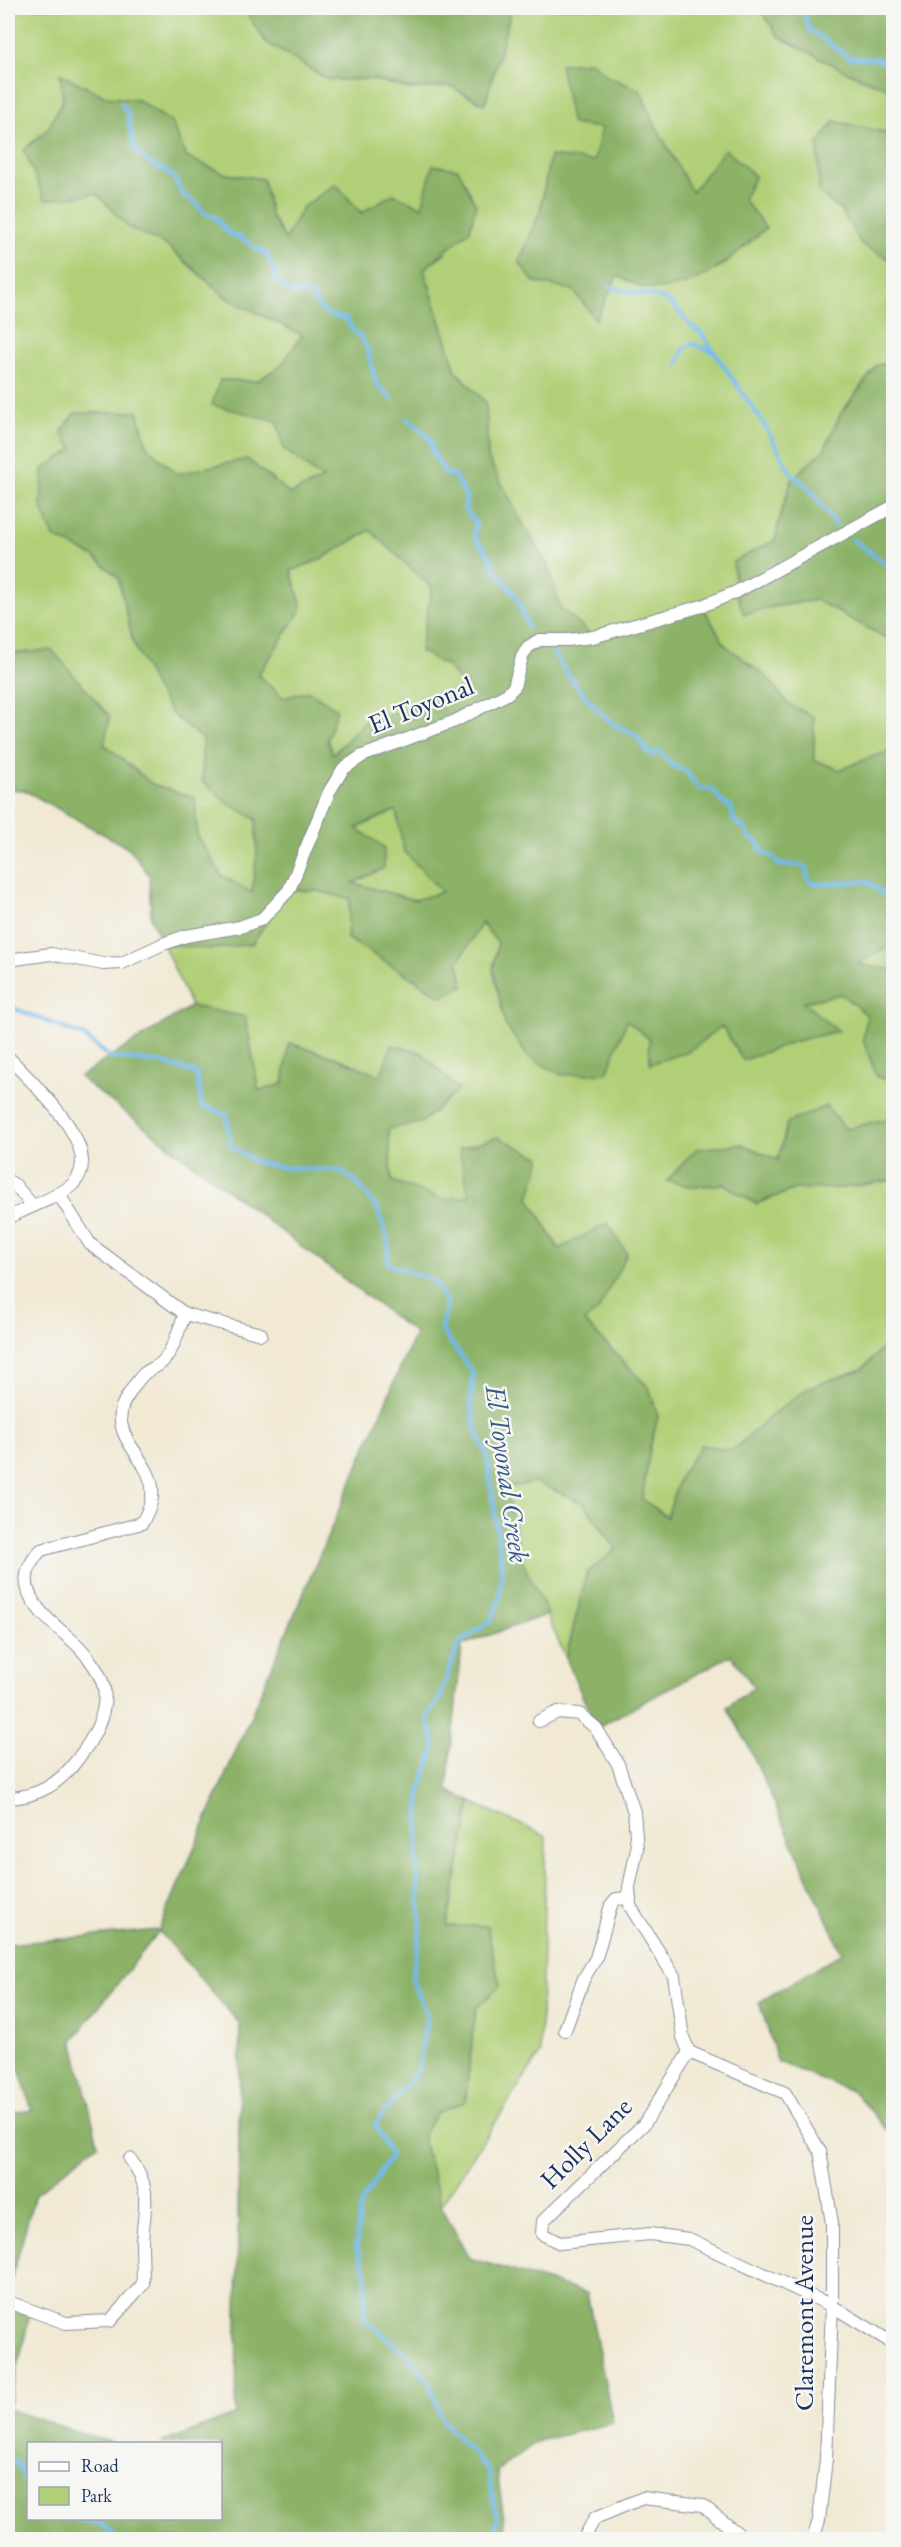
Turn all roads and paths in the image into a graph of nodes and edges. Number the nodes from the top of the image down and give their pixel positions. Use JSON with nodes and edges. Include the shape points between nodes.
{"nodes":[{"id":1,"x":894,"y":506,"type":"edge"},
{"id":2,"x":8,"y":960,"type":"edge"},
{"id":3,"x":8,"y":1057,"type":"edge"},
{"id":4,"x":8,"y":1181,"type":"edge"},
{"id":5,"x":58,"y":1193,"type":"junction"},
{"id":6,"x":32,"y":1205,"type":"junction"},
{"id":7,"x":8,"y":1218,"type":"edge"},
{"id":8,"x":185,"y":1314,"type":"junction"},
{"id":9,"x":261,"y":1334,"type":"dead end"},
{"id":10,"x":539,"y":1721,"type":"dead end"},
{"id":11,"x":8,"y":1798,"type":"edge"},
{"id":12,"x":630,"y":1898,"type":"junction"},
{"id":13,"x":565,"y":2030,"type":"dead end"},
{"id":14,"x":689,"y":2052,"type":"junction"},
{"id":15,"x":130,"y":2159,"type":"dead end"},
{"id":16,"x":8,"y":2302,"type":"edge"},
{"id":17,"x":832,"y":2306,"type":"junction"},
{"id":18,"x":894,"y":2344,"type":"edge"},
{"id":19,"x":584,"y":2540,"type":"edge"},
{"id":20,"x":746,"y":2540,"type":"edge"},
{"id":21,"x":813,"y":2540,"type":"edge"}],
"edges":[{"from":1,"to":2,"type":"street","name":"El Toyonal","via":[[736,592],[702,606],[593,637],[533,643],[522,657],[514,687],[507,694],[455,721],[362,756],[344,770],[329,792],[289,890],[262,919],[240,927],[186,936],[122,963],[103,964],[51,954]]},
{"from":3,"to":5,"type":"street","via":[[62,1117],[80,1147],[83,1163],[79,1177]]},
{"from":4,"to":6,"type":"street"},
{"from":5,"to":6,"type":"street"},
{"from":5,"to":8,"type":"street","via":[[90,1245]]},
{"from":6,"to":7,"type":"street"},
{"from":8,"to":9,"type":"street"},
{"from":8,"to":11,"type":"street","via":[[165,1360],[143,1373],[122,1407],[126,1439],[152,1484],[152,1499],[142,1523],[41,1550],[27,1575],[28,1591],[39,1613],[68,1636],[100,1677],[104,1689],[97,1730],[76,1762],[51,1787],[22,1798]]},
{"from":10,"to":12,"type":"street","via":[[558,1712],[579,1714],[596,1728],[618,1764],[634,1812],[637,1848]]},
{"from":12,"to":13,"type":"street","via":[[616,1899],[611,1905],[596,1958],[584,1978]]},
{"from":12,"to":14,"type":"street","via":[[630,1906],[674,1976]]},
{"from":14,"to":17,"type":"street","name":"Claremont Avenue","via":[[785,2093],[820,2151],[832,2223]]},
{"from":14,"to":17,"type":"street","name":"Holly Lane","via":[[644,2124],[543,2221],[542,2234],[560,2243],[650,2234],[689,2239]]},
{"from":15,"to":16,"type":"street","via":[[140,2171],[147,2199],[142,2241],[143,2284],[110,2321],[66,2323]]},
{"from":17,"to":18,"type":"street","name":"Holly Lane"},
{"from":17,"to":21,"type":"street","name":"Claremont Avenue","via":[[826,2459]]},
{"from":19,"to":20,"type":"street","via":[[595,2518],[644,2498],[702,2505]]}]}
